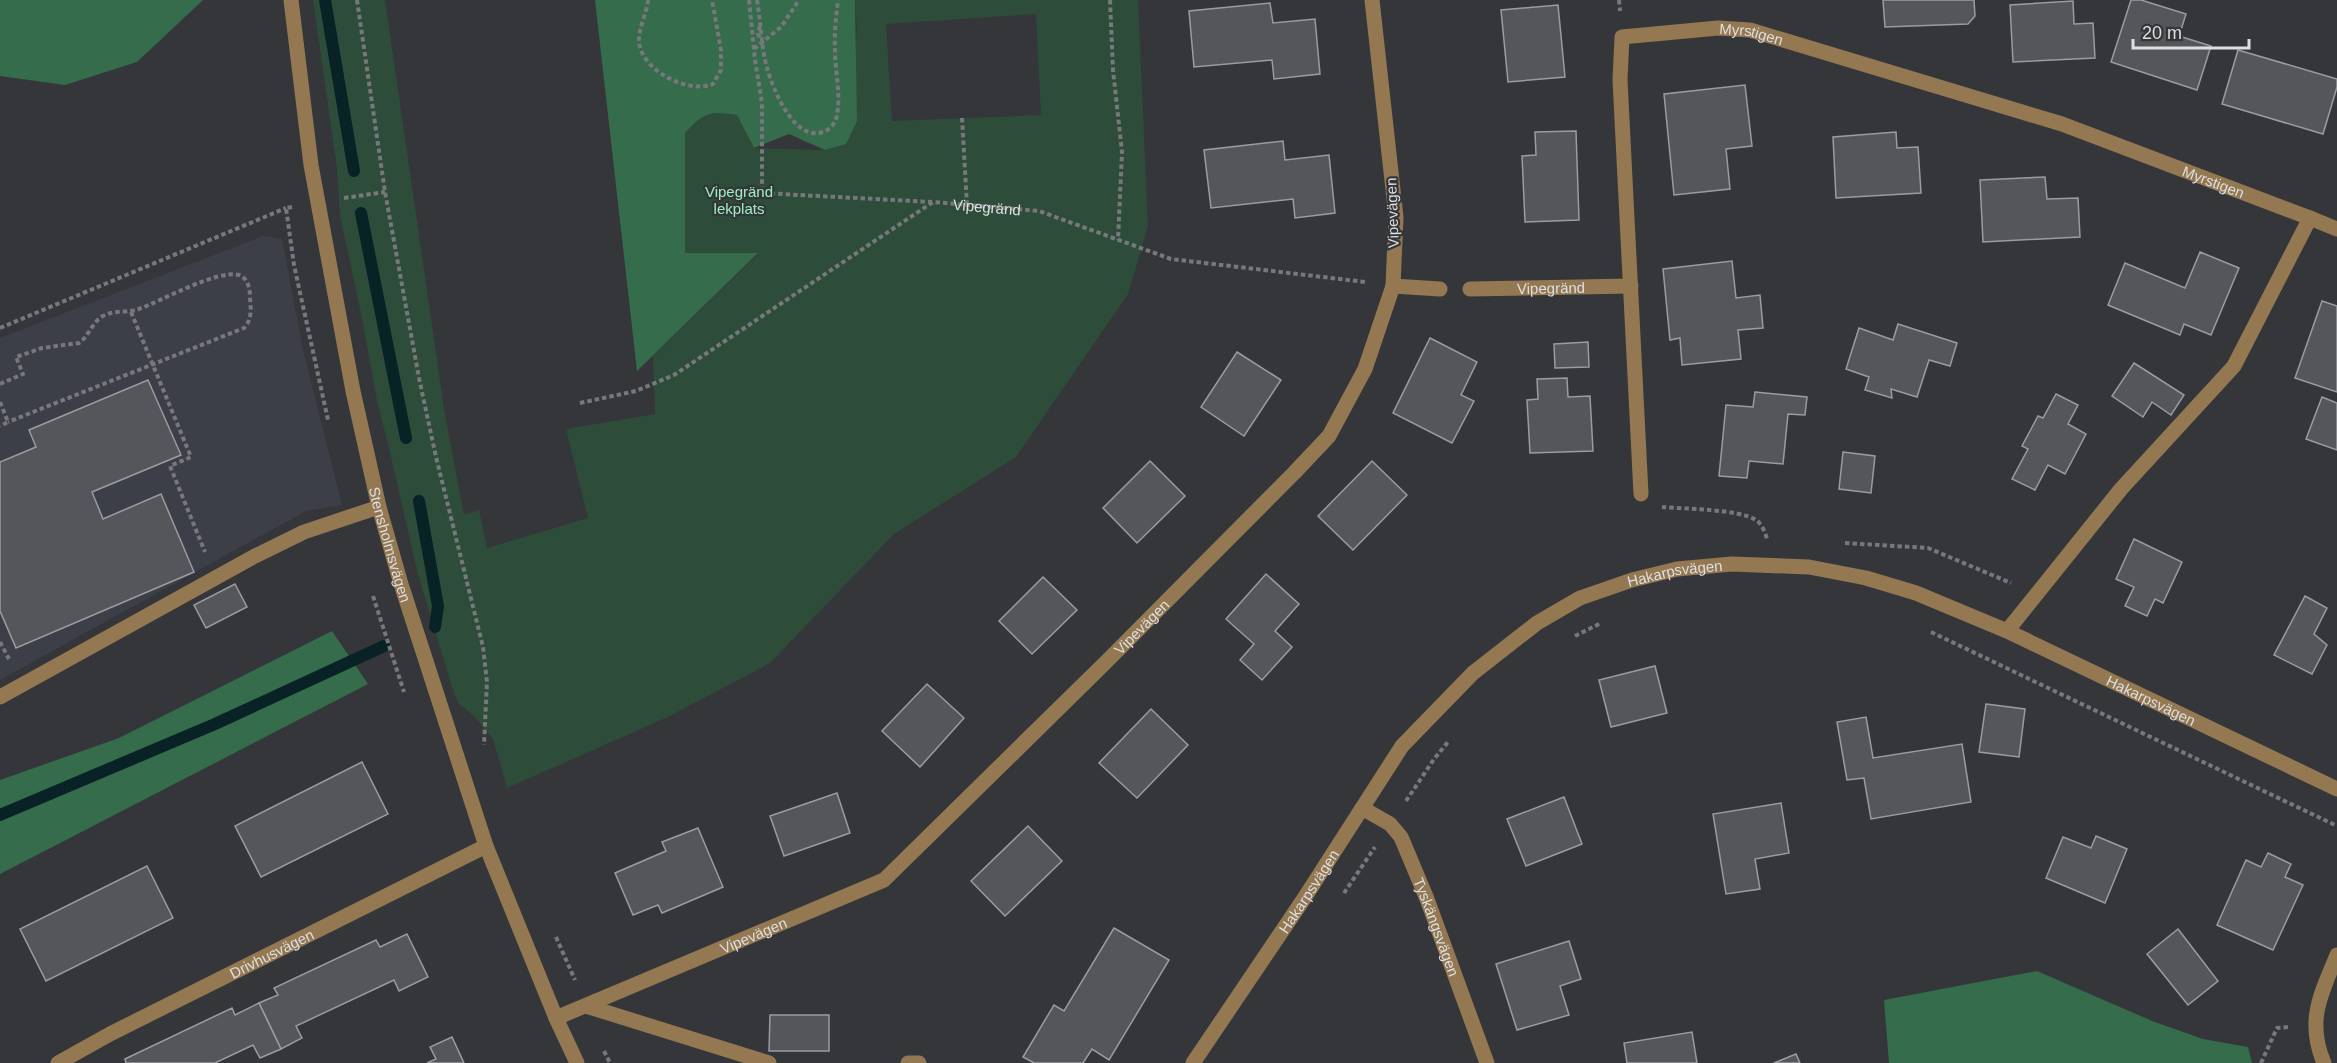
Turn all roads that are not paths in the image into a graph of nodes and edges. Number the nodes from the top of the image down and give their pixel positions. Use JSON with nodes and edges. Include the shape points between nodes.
{"nodes":[{"id":1,"x":291,"y":0,"type":"edge"},
{"id":2,"x":1372,"y":0,"type":"edge"},
{"id":3,"x":2310,"y":218,"type":"junction"},
{"id":4,"x":2337,"y":229,"type":"edge"},
{"id":5,"x":1393,"y":286,"type":"junction"},
{"id":6,"x":1631,"y":286,"type":"junction"},
{"id":7,"x":1440,"y":289,"type":"dead end"},
{"id":8,"x":1470,"y":289,"type":"dead end"},
{"id":9,"x":1641,"y":494,"type":"road end"},
{"id":10,"x":379,"y":507,"type":"junction"},
{"id":11,"x":2007,"y":631,"type":"junction"},
{"id":12,"x":0,"y":697,"type":"edge"},
{"id":13,"x":2337,"y":789,"type":"edge"},
{"id":14,"x":1362,"y":808,"type":"junction"},
{"id":15,"x":486,"y":846,"type":"junction"},
{"id":16,"x":2337,"y":955,"type":"edge"},
{"id":17,"x":586,"y":1006,"type":"junction"},
{"id":18,"x":556,"y":1018,"type":"junction"},
{"id":19,"x":58,"y":1063,"type":"edge"},
{"id":20,"x":577,"y":1063,"type":"edge"},
{"id":21,"x":769,"y":1063,"type":"edge"},
{"id":22,"x":908,"y":1063,"type":"edge"},
{"id":23,"x":919,"y":1063,"type":"edge"},
{"id":24,"x":1193,"y":1063,"type":"edge"},
{"id":25,"x":1487,"y":1063,"type":"edge"},
{"id":26,"x":2324,"y":1063,"type":"edge"}],
"edges":[{"from":1,"to":10,"type":"street","name":"Stensholmsvägen","via":[[311,165]]},
{"from":2,"to":5,"type":"street","name":"Vipevägen","via":[[1396,217]]},
{"from":3,"to":4,"type":"street","name":"Myrstigen"},
{"from":3,"to":6,"type":"street","name":"Myrstigen","via":[[2062,124],[1750,30],[1718,28],[1622,37],[1620,80]]},
{"from":3,"to":11,"type":"street","via":[[2234,366],[2121,489]]},
{"from":5,"to":7,"type":"street"},
{"from":5,"to":17,"type":"street","name":"Vipevägen","via":[[1365,369],[1329,436],[884,880]]},
{"from":6,"to":8,"type":"street","name":"Vipegränd"},
{"from":6,"to":9,"type":"street","name":"Myrstigen"},
{"from":10,"to":12,"type":"street","via":[[304,532]]},
{"from":10,"to":15,"type":"street","name":"Stensholmsvägen"},
{"from":11,"to":13,"type":"street","name":"Hakarpsvägen"},
{"from":11,"to":14,"type":"street","name":"Hakarpsvägen","via":[[1916,593],[1809,567],[1732,564],[1677,569],[1632,580],[1580,598],[1537,623],[1473,673],[1402,746]]},
{"from":14,"to":24,"type":"street","name":"Hakarpsvägen"},
{"from":14,"to":25,"type":"street","name":"Tyskängsvägen","via":[[1390,824],[1401,837]]},
{"from":15,"to":18,"type":"street","name":"Stensholmsvägen"},
{"from":15,"to":19,"type":"street","name":"Drivhusvägen"},
{"from":16,"to":26,"type":"street","via":[[2316,1014],[2316,1044]]},
{"from":17,"to":18,"type":"street","name":"Vipevägen"},
{"from":17,"to":21,"type":"street"},
{"from":18,"to":20,"type":"street","name":"Stensholmsvägen"},
{"from":22,"to":23,"type":"street"}]}
